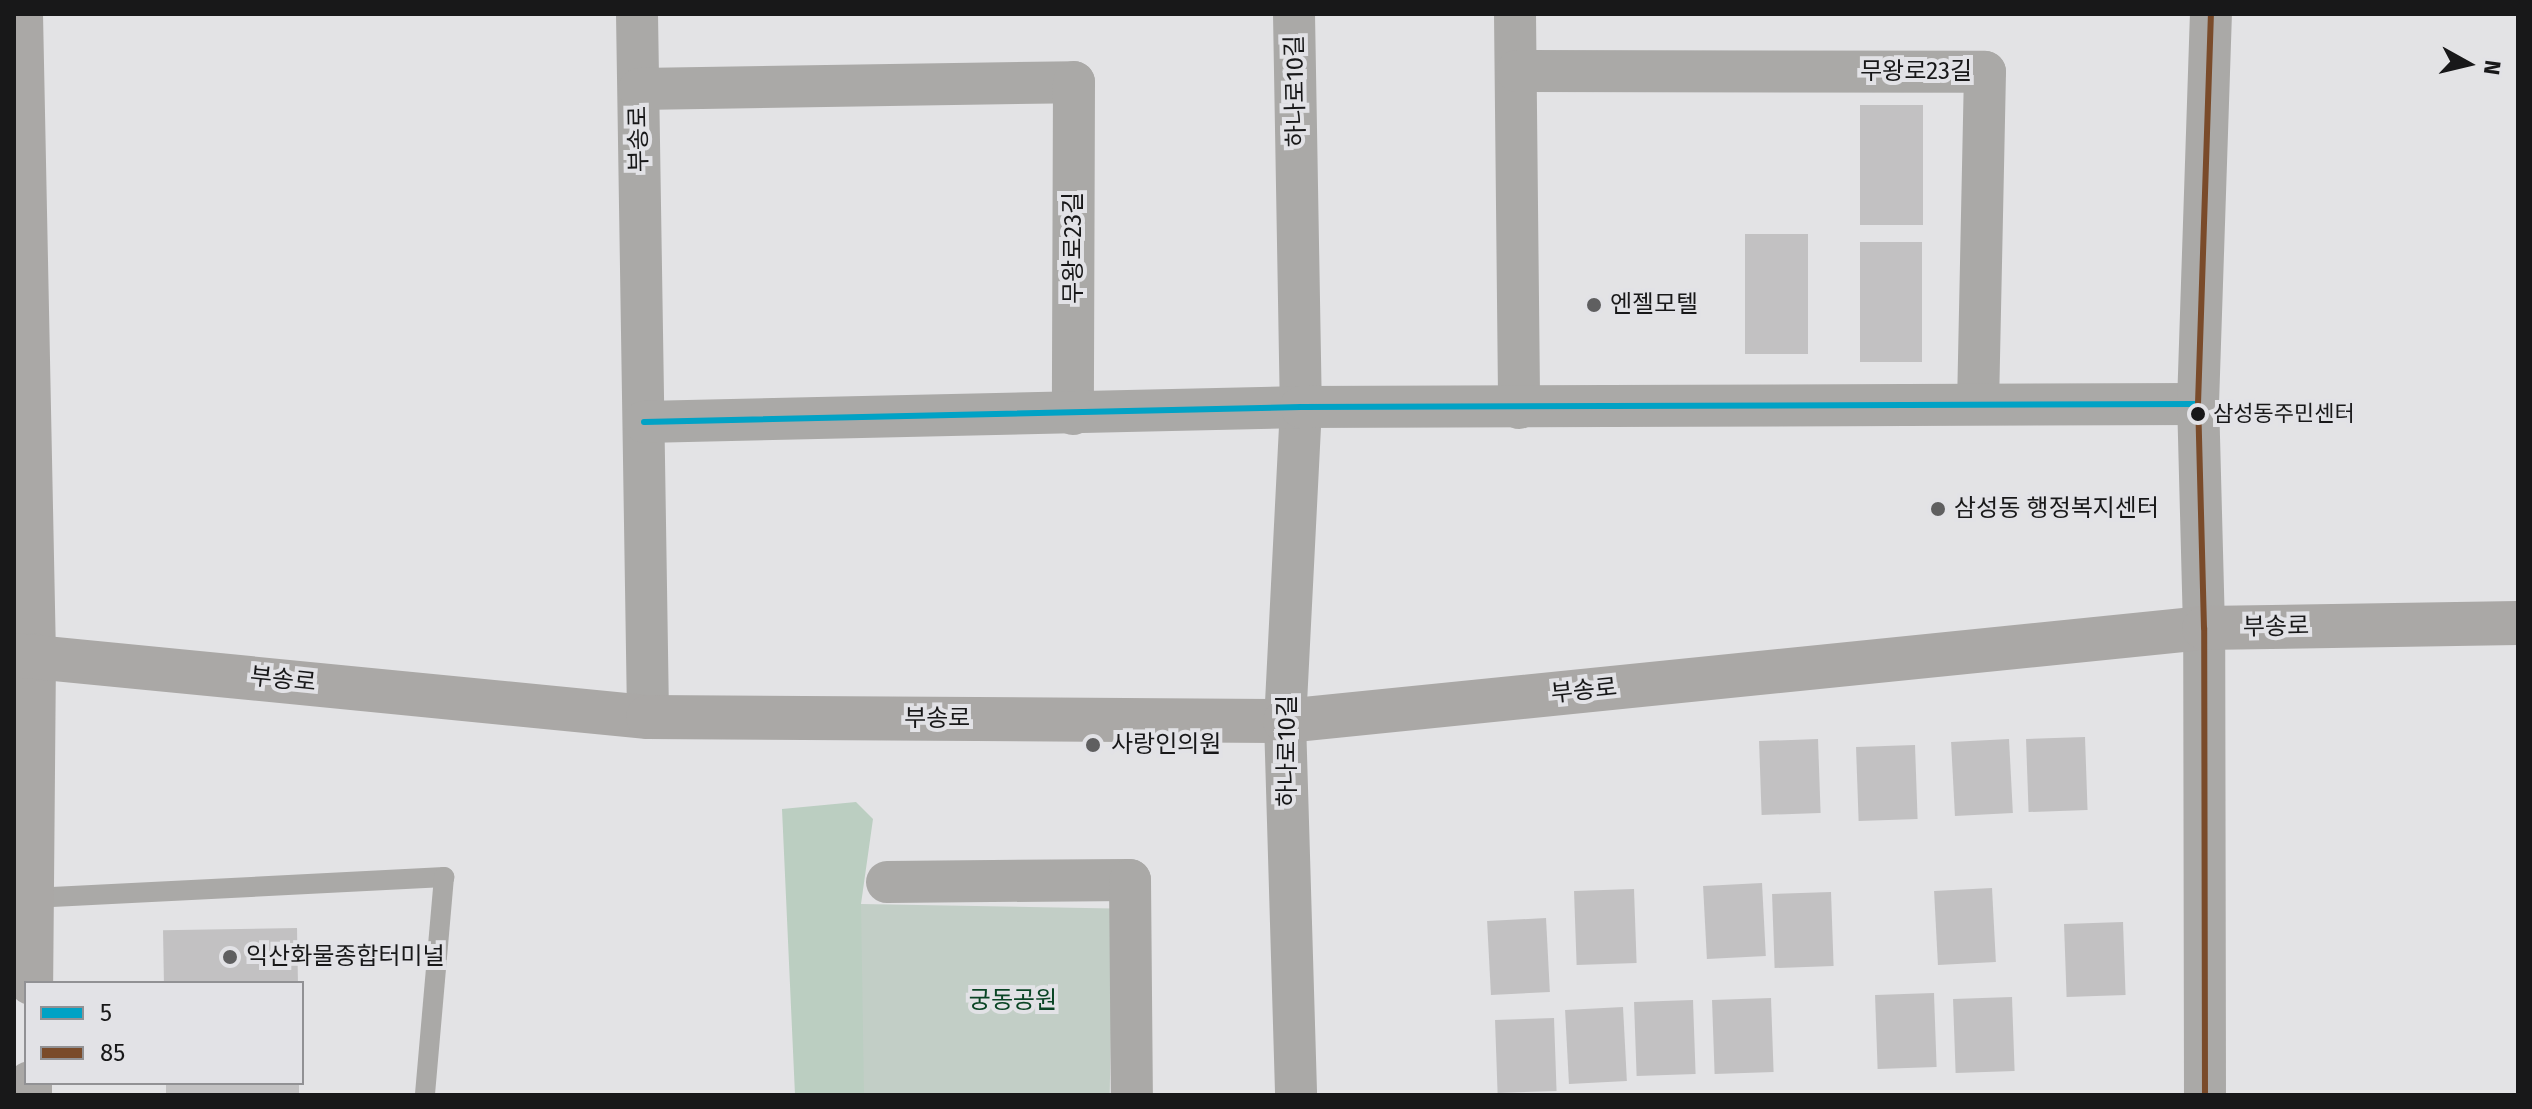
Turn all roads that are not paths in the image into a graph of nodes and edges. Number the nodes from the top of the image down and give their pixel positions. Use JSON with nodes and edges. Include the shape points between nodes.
{"nodes":[{"id":1,"x":21,"y":14,"type":"edge"},
{"id":2,"x":637,"y":14,"type":"edge"},
{"id":3,"x":1294,"y":14,"type":"edge"},
{"id":4,"x":1515,"y":14,"type":"edge"},
{"id":5,"x":2211,"y":14,"type":"edge"},
{"id":6,"x":1517,"y":71,"type":"junction"},
{"id":7,"x":1074,"y":82,"type":"joint"},
{"id":8,"x":639,"y":89,"type":"junction"},
{"id":9,"x":1978,"y":403,"type":"junction"},
{"id":10,"x":2198,"y":404,"type":"junction"},
{"id":11,"x":1301,"y":407,"type":"junction"},
{"id":12,"x":1519,"y":408,"type":"junction"},
{"id":13,"x":1073,"y":414,"type":"junction"},
{"id":14,"x":644,"y":422,"type":"junction"},
{"id":15,"x":2518,"y":623,"type":"edge"},
{"id":16,"x":2204,"y":628,"type":"junction"},
{"id":17,"x":24,"y":655,"type":"edge"},
{"id":18,"x":648,"y":717,"type":"junction"},
{"id":19,"x":1285,"y":721,"type":"junction"},
{"id":20,"x":887,"y":882,"type":"dead end"},
{"id":21,"x":32,"y":898,"type":"junction"},
{"id":22,"x":31,"y":981,"type":"edge"},
{"id":23,"x":425,"y":1095,"type":"edge"},
{"id":24,"x":1132,"y":1095,"type":"edge"},
{"id":25,"x":1296,"y":1095,"type":"edge"},
{"id":26,"x":2205,"y":1095,"type":"edge"}],
"edges":[{"from":1,"to":17,"type":"street"},
{"from":2,"to":8,"type":"street","name":"부송로"},
{"from":3,"to":11,"type":"street","name":"하나로10길"},
{"from":4,"to":6,"type":"street"},
{"from":5,"to":10,"type":"street"},
{"from":6,"to":9,"type":"street","name":"무왕로23길","via":[[1985,72]]},
{"from":6,"to":12,"type":"street"},
{"from":7,"to":8,"type":"street","name":"부송로"},
{"from":7,"to":13,"type":"street","name":"무왕로23길"},
{"from":8,"to":14,"type":"street","name":"부송로"},
{"from":9,"to":10,"type":"street"},
{"from":9,"to":12,"type":"street"},
{"from":10,"to":16,"type":"street"},
{"from":11,"to":12,"type":"street"},
{"from":11,"to":13,"type":"street"},
{"from":11,"to":19,"type":"street","name":"하나로10길"},
{"from":13,"to":14,"type":"street"},
{"from":14,"to":18,"type":"street","name":"부송로"},
{"from":15,"to":16,"type":"street","name":"부송로"},
{"from":16,"to":19,"type":"street","name":"부송로"},
{"from":16,"to":26,"type":"street"},
{"from":17,"to":18,"type":"street","name":"부송로"},
{"from":17,"to":21,"type":"street"},
{"from":18,"to":19,"type":"street","name":"부송로"},
{"from":19,"to":25,"type":"street","name":"하나로10길"},
{"from":20,"to":24,"type":"street","via":[[1130,880]]},
{"from":21,"to":22,"type":"street"},
{"from":21,"to":23,"type":"lane","via":[[444,877]]}]}
